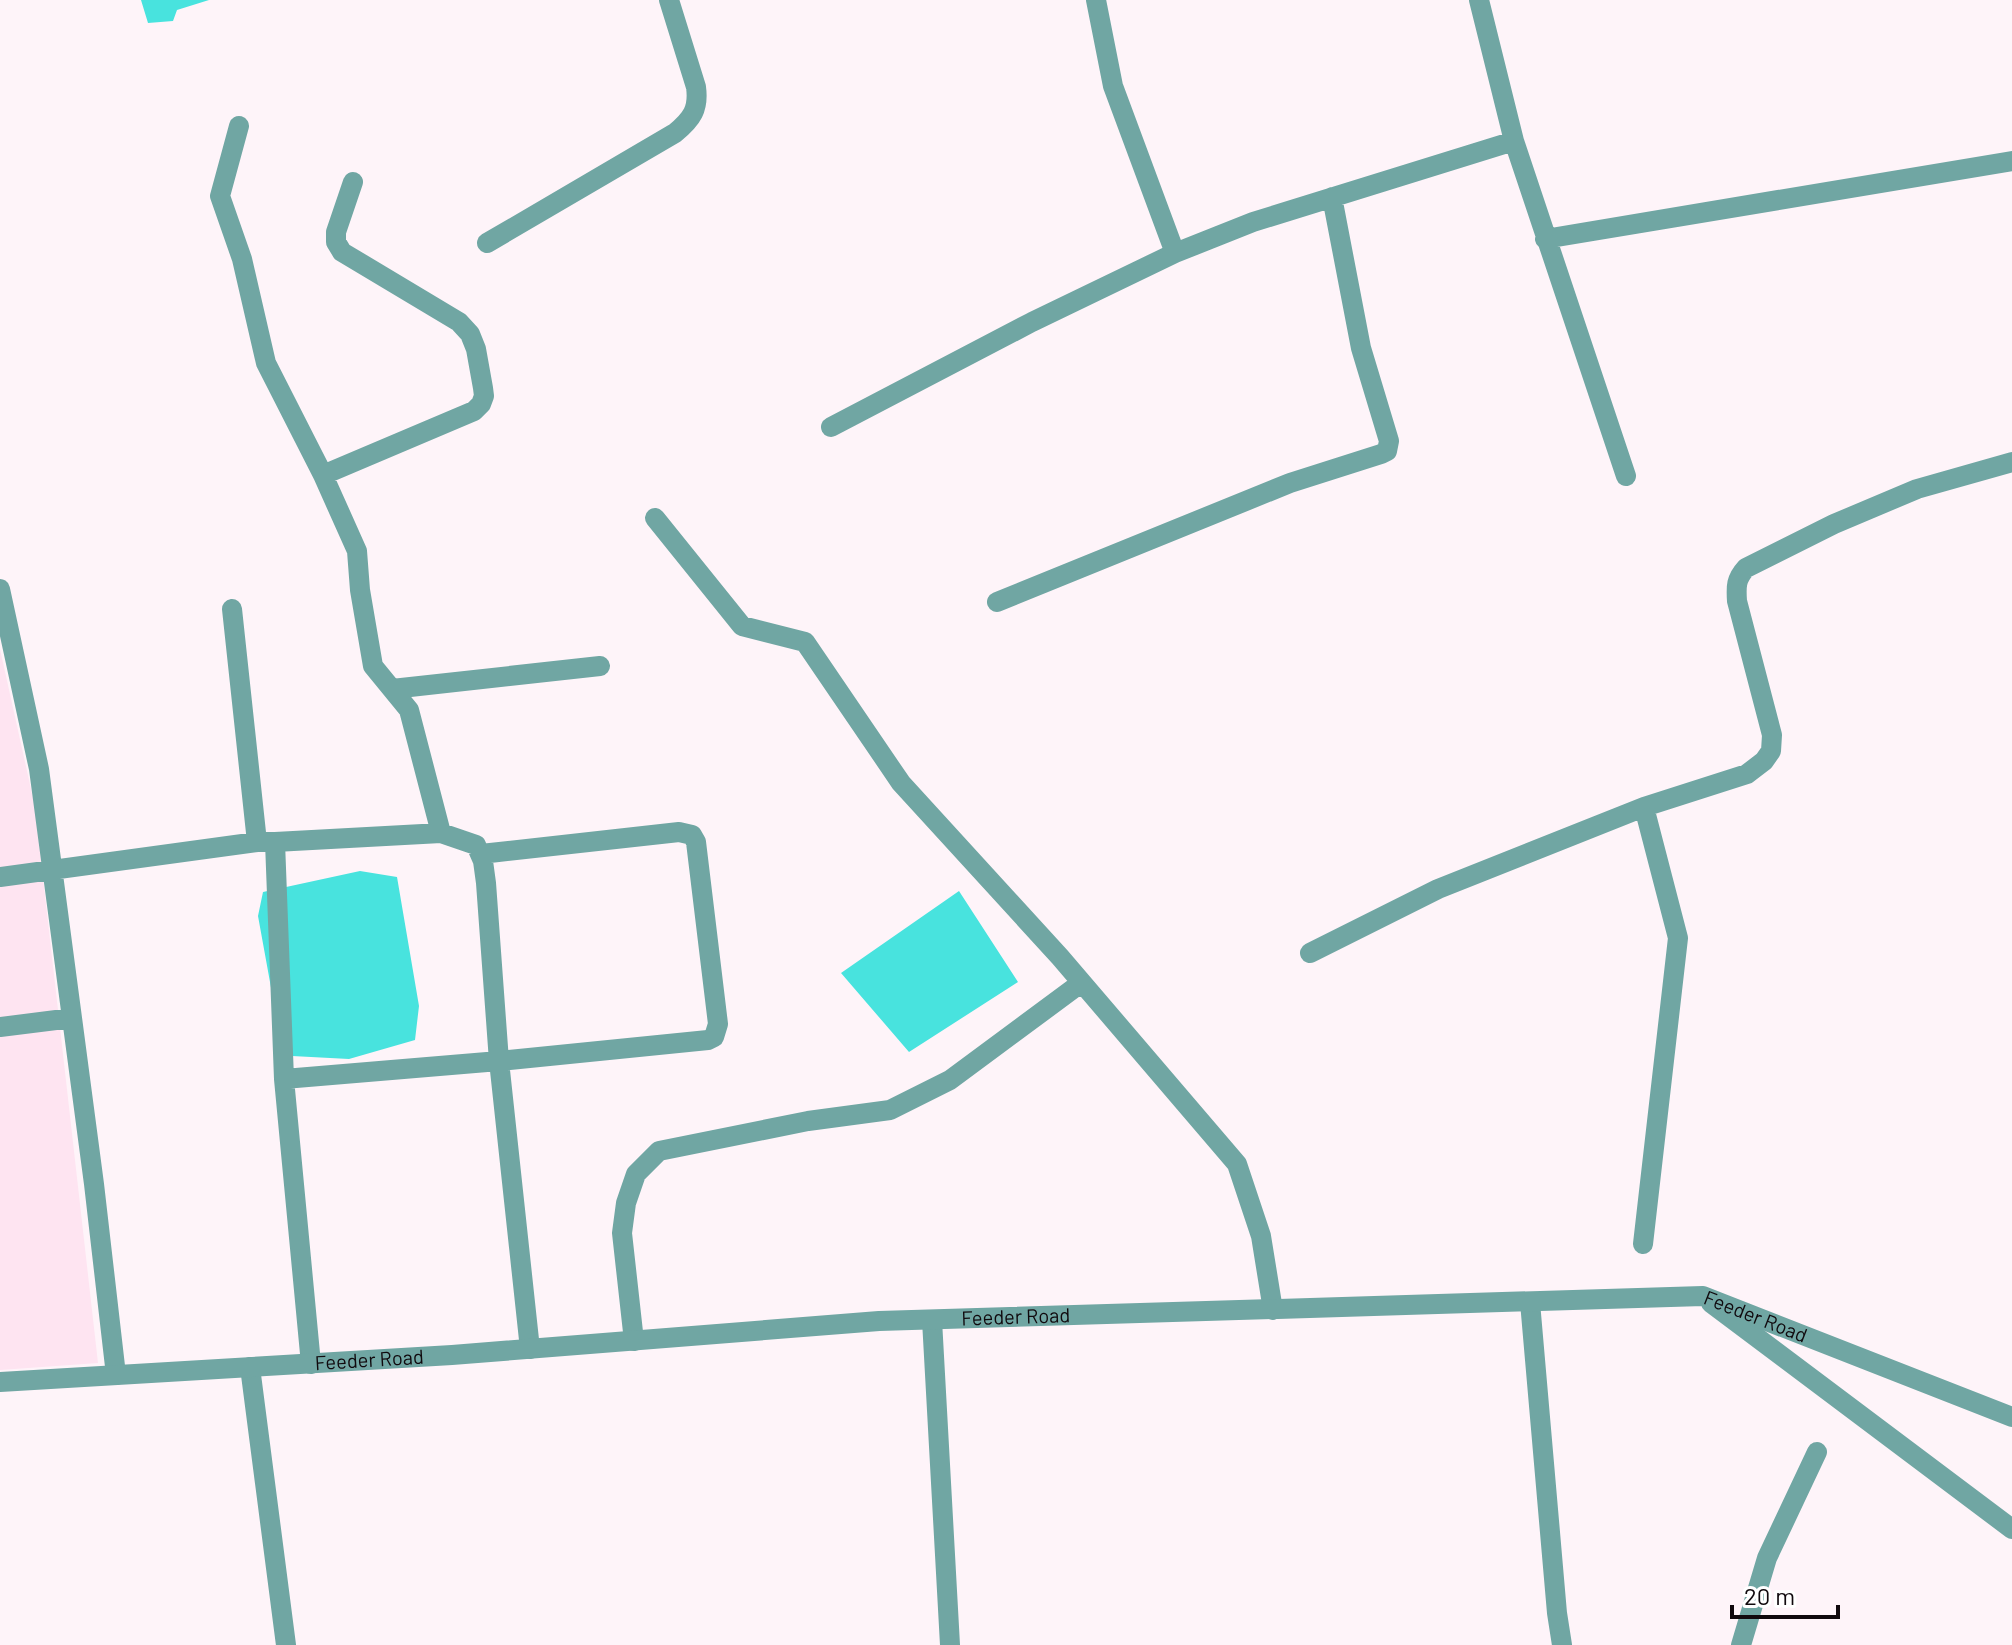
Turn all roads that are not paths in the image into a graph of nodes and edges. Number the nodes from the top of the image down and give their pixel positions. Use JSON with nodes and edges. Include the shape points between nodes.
{"nodes":[{"id":1,"x":669,"y":0,"type":"edge"},
{"id":2,"x":1096,"y":0,"type":"edge"},
{"id":3,"x":1479,"y":0,"type":"edge"},
{"id":4,"x":239,"y":126,"type":"dead end"},
{"id":5,"x":1514,"y":141,"type":"junction"},
{"id":6,"x":2012,"y":161,"type":"edge"},
{"id":7,"x":353,"y":182,"type":"dead end"},
{"id":8,"x":1332,"y":197,"type":"junction"},
{"id":9,"x":1545,"y":239,"type":"junction"},
{"id":10,"x":487,"y":243,"type":"dead end"},
{"id":11,"x":1175,"y":253,"type":"junction"},
{"id":12,"x":831,"y":427,"type":"dead end"},
{"id":13,"x":2012,"y":462,"type":"edge"},
{"id":14,"x":323,"y":475,"type":"junction"},
{"id":15,"x":1626,"y":476,"type":"dead end"},
{"id":16,"x":655,"y":518,"type":"dead end"},
{"id":17,"x":0,"y":589,"type":"edge"},
{"id":18,"x":997,"y":602,"type":"dead end"},
{"id":19,"x":232,"y":609,"type":"dead end"},
{"id":20,"x":600,"y":666,"type":"dead end"},
{"id":21,"x":392,"y":689,"type":"junction"},
{"id":22,"x":1644,"y":807,"type":"junction"},
{"id":23,"x":441,"y":833,"type":"junction"},
{"id":24,"x":266,"y":842,"type":"junction"},
{"id":25,"x":481,"y":854,"type":"junction"},
{"id":26,"x":52,"y":869,"type":"junction"},
{"id":27,"x":0,"y":877,"type":"edge"},
{"id":28,"x":1310,"y":953,"type":"dead end"},
{"id":29,"x":1081,"y":983,"type":"junction"},
{"id":30,"x":72,"y":1018,"type":"junction"},
{"id":31,"x":0,"y":1027,"type":"edge"},
{"id":32,"x":499,"y":1061,"type":"junction"},
{"id":33,"x":284,"y":1079,"type":"junction"},
{"id":34,"x":1643,"y":1244,"type":"dead end"},
{"id":35,"x":1703,"y":1296,"type":"junction"},
{"id":36,"x":1530,"y":1302,"type":"junction"},
{"id":37,"x":1273,"y":1310,"type":"junction"},
{"id":38,"x":932,"y":1320,"type":"junction"},
{"id":39,"x":634,"y":1341,"type":"junction"},
{"id":40,"x":530,"y":1349,"type":"junction"},
{"id":41,"x":311,"y":1364,"type":"junction"},
{"id":42,"x":250,"y":1367,"type":"junction"},
{"id":43,"x":116,"y":1375,"type":"junction"},
{"id":44,"x":0,"y":1382,"type":"edge"},
{"id":45,"x":2012,"y":1417,"type":"edge"},
{"id":46,"x":1817,"y":1452,"type":"dead end"},
{"id":47,"x":2012,"y":1529,"type":"edge"},
{"id":48,"x":286,"y":1645,"type":"edge"},
{"id":49,"x":950,"y":1645,"type":"edge"},
{"id":50,"x":1562,"y":1645,"type":"edge"},
{"id":51,"x":1741,"y":1645,"type":"edge"}],
"edges":[{"from":1,"to":10,"type":"street","via":[[698,101],[686,124]]},
{"from":2,"to":11,"type":"street","via":[[1113,86]]},
{"from":3,"to":5,"type":"street"},
{"from":4,"to":14,"type":"street","via":[[220,196],[242,259],[266,363]]},
{"from":5,"to":8,"type":"street"},
{"from":5,"to":9,"type":"street"},
{"from":6,"to":9,"type":"street"},
{"from":7,"to":14,"type":"street","via":[[336,232],[342,252],[459,322],[476,349],[484,396],[474,411]]},
{"from":8,"to":11,"type":"street"},
{"from":8,"to":18,"type":"street","via":[[1361,348],[1389,441],[1387,451],[1290,483]]},
{"from":9,"to":15,"type":"street"},
{"from":11,"to":12,"type":"street"},
{"from":13,"to":22,"type":"street","via":[[1917,489],[1746,568],[1738,577],[1737,601],[1772,735],[1771,751],[1747,774]]},
{"from":14,"to":21,"type":"street","via":[[357,551],[373,666]]},
{"from":16,"to":29,"type":"street","via":[[742,626],[805,642],[901,783]]},
{"from":17,"to":26,"type":"street","via":[[39,769]]},
{"from":19,"to":24,"type":"street"},
{"from":20,"to":21,"type":"street"},
{"from":21,"to":23,"type":"street","via":[[409,710]]},
{"from":22,"to":28,"type":"street","via":[[1438,889]]},
{"from":22,"to":34,"type":"street","via":[[1678,938]]},
{"from":23,"to":24,"type":"street"},
{"from":23,"to":25,"type":"street","via":[[476,845]]},
{"from":24,"to":26,"type":"street"},
{"from":24,"to":33,"type":"street"},
{"from":25,"to":32,"type":"street"},
{"from":25,"to":32,"type":"street","via":[[679,832],[692,835],[718,1024],[708,1040]]},
{"from":26,"to":27,"type":"street"},
{"from":26,"to":30,"type":"street"},
{"from":29,"to":37,"type":"street","via":[[1237,1164],[1261,1236]]},
{"from":29,"to":39,"type":"street","via":[[950,1080],[890,1110],[659,1151],[636,1174],[622,1233]]},
{"from":30,"to":31,"type":"street"},
{"from":30,"to":43,"type":"street"},
{"from":32,"to":33,"type":"street"},
{"from":32,"to":40,"type":"street"},
{"from":33,"to":41,"type":"street"},
{"from":35,"to":36,"type":"street","name":"Feeder Road"},
{"from":35,"to":45,"type":"street","name":"Feeder Road"},
{"from":35,"to":47,"type":"street"},
{"from":36,"to":37,"type":"street","name":"Feeder Road"},
{"from":36,"to":50,"type":"street"},
{"from":37,"to":38,"type":"street","name":"Feeder Road"},
{"from":38,"to":39,"type":"street","name":"Feeder Road"},
{"from":38,"to":49,"type":"street"},
{"from":39,"to":40,"type":"street","name":"Feeder Road"},
{"from":40,"to":41,"type":"street","name":"Feeder Road"},
{"from":41,"to":42,"type":"street","name":"Feeder Road"},
{"from":42,"to":43,"type":"street","name":"Feeder Road"},
{"from":42,"to":48,"type":"street"},
{"from":43,"to":44,"type":"street","name":"Feeder Road"},
{"from":46,"to":51,"type":"street","via":[[1767,1558]]}]}
